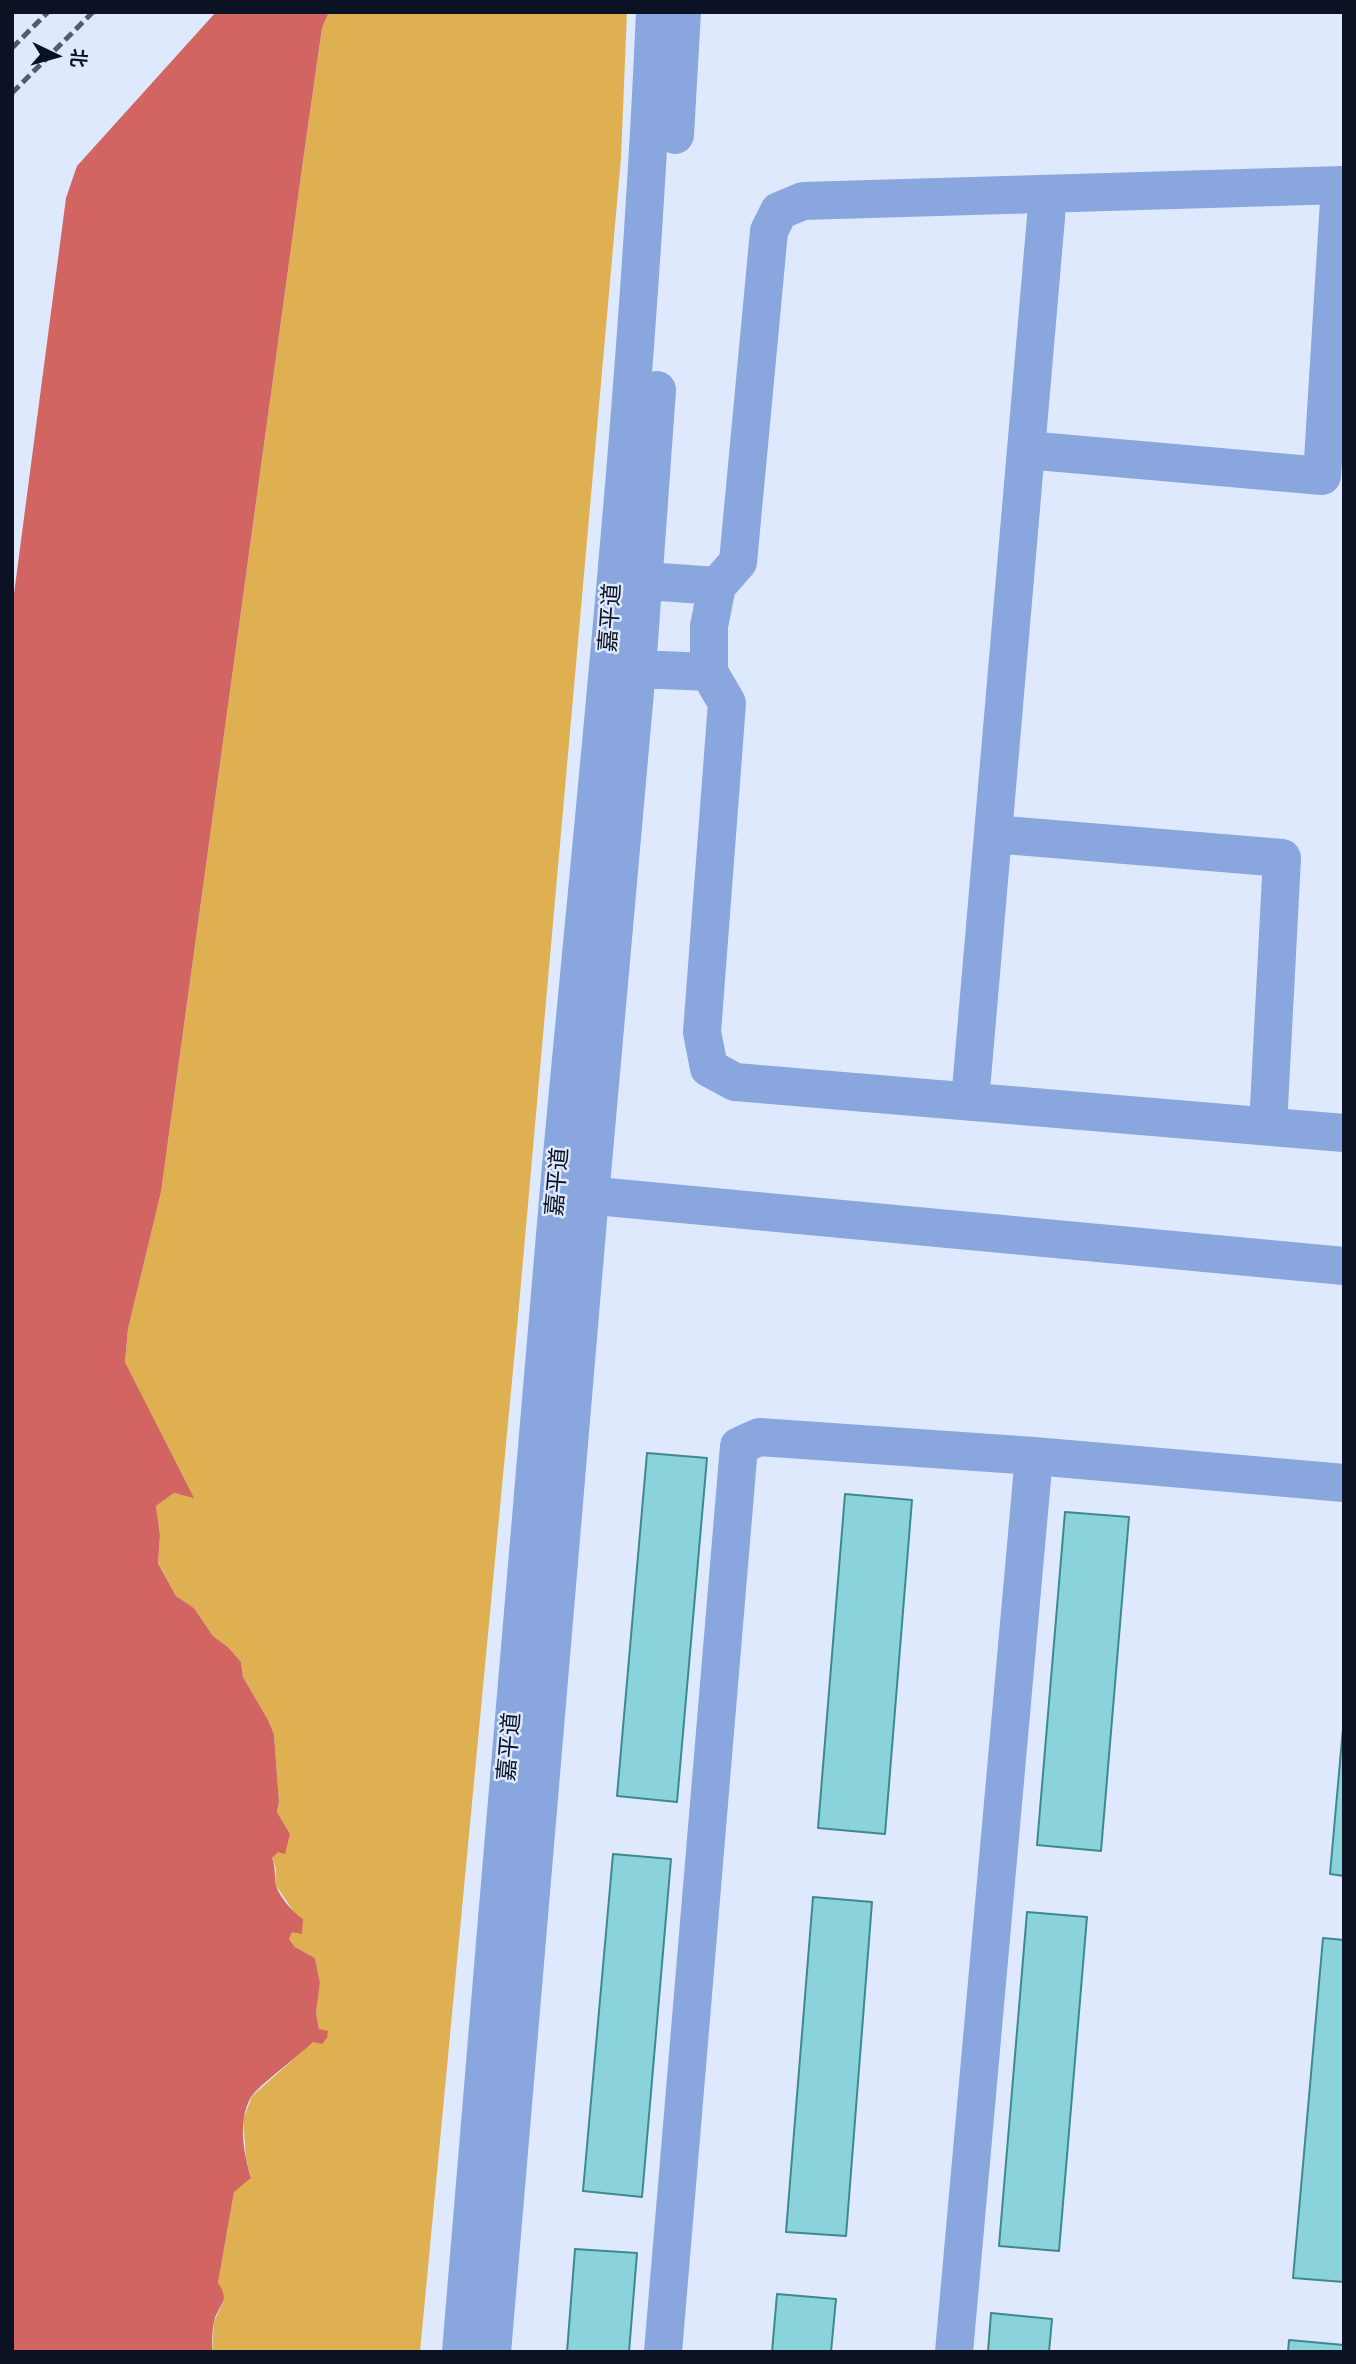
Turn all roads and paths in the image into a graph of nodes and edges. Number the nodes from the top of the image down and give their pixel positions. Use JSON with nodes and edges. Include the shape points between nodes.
{"nodes":[{"id":1,"x":655,"y":12,"type":"edge"},
{"id":2,"x":682,"y":12,"type":"edge"},
{"id":3,"x":1342,"y":185,"type":"edge"},
{"id":4,"x":1048,"y":194,"type":"junction"},
{"id":5,"x":1026,"y":450,"type":"junction"},
{"id":6,"x":629,"y":580,"type":"junction"},
{"id":7,"x":717,"y":586,"type":"junction"},
{"id":8,"x":623,"y":669,"type":"junction"},
{"id":9,"x":709,"y":672,"type":"junction"},
{"id":10,"x":993,"y":834,"type":"junction"},
{"id":11,"x":970,"y":1101,"type":"junction"},
{"id":12,"x":1268,"y":1126,"type":"junction"},
{"id":13,"x":1344,"y":1133,"type":"edge"},
{"id":14,"x":574,"y":1194,"type":"junction"},
{"id":15,"x":1344,"y":1266,"type":"edge"},
{"id":16,"x":1034,"y":1455,"type":"junction"},
{"id":17,"x":1344,"y":1483,"type":"edge"},
{"id":18,"x":461,"y":2352,"type":"edge"},
{"id":19,"x":492,"y":2352,"type":"edge"},
{"id":20,"x":663,"y":2352,"type":"edge"},
{"id":21,"x":954,"y":2352,"type":"edge"}],
"edges":[{"from":1,"to":6,"type":"street","name":"嘉平道"},
{"from":2,"to":6,"type":"street","name":"嘉平道"},
{"from":3,"to":4,"type":"street"},
{"from":3,"to":5,"type":"street","via":[[1322,476]]},
{"from":4,"to":5,"type":"street"},
{"from":4,"to":7,"type":"street","via":[[803,201],[779,211],[769,231],[738,562]]},
{"from":5,"to":10,"type":"street"},
{"from":6,"to":7,"type":"street"},
{"from":6,"to":8,"type":"street","name":"嘉平道"},
{"from":7,"to":9,"type":"street","via":[[709,626]]},
{"from":8,"to":9,"type":"street"},
{"from":8,"to":14,"type":"street","name":"嘉平道"},
{"from":9,"to":11,"type":"street","via":[[727,703],[702,1032],[709,1068],[735,1082]]},
{"from":10,"to":11,"type":"street"},
{"from":10,"to":12,"type":"street","via":[[1282,858]]},
{"from":11,"to":12,"type":"street"},
{"from":12,"to":13,"type":"street"},
{"from":14,"to":15,"type":"street"},
{"from":14,"to":18,"type":"street","name":"嘉平道"},
{"from":14,"to":19,"type":"street","name":"嘉平道"},
{"from":16,"to":17,"type":"street"},
{"from":16,"to":20,"type":"street","via":[[759,1437],[739,1446]]},
{"from":16,"to":21,"type":"street"}]}
